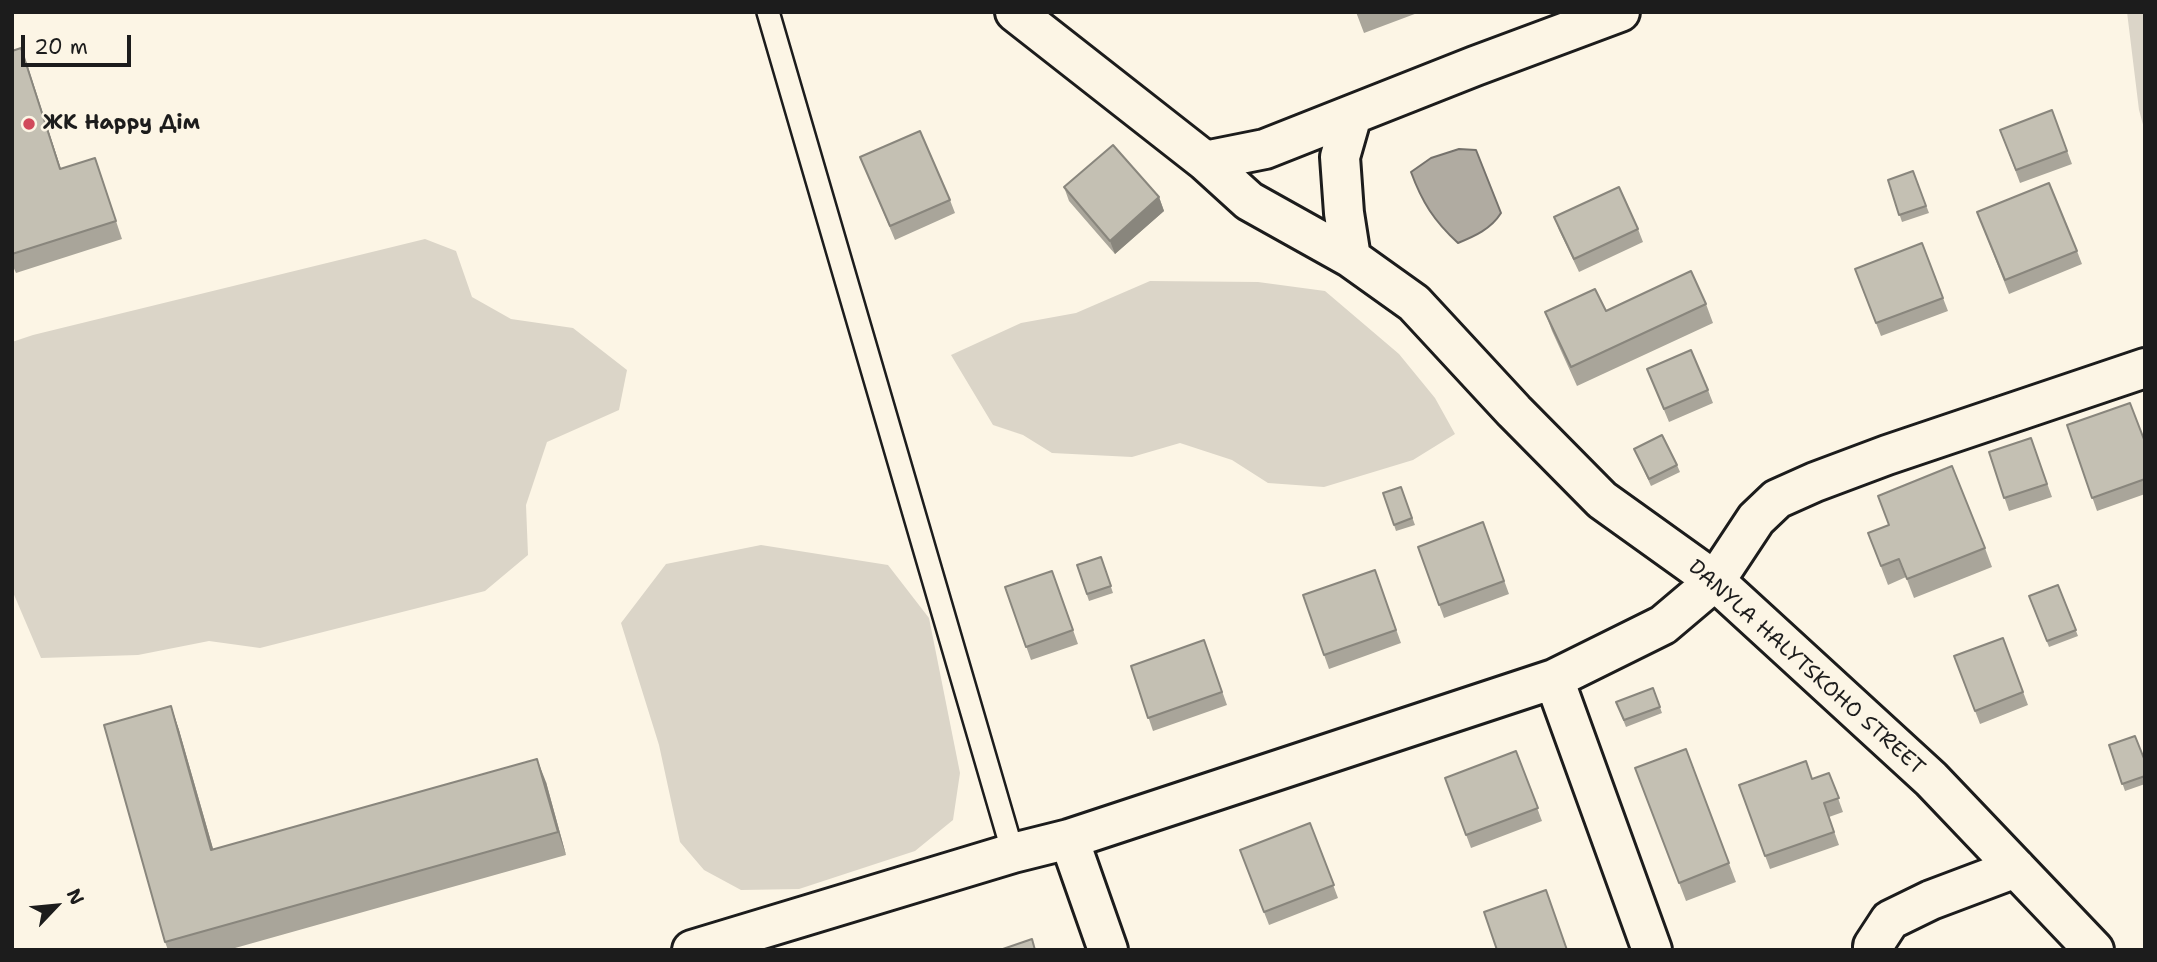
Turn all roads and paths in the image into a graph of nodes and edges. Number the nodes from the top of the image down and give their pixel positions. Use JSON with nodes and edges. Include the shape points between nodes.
{"nodes":[{"id":1,"x":768,"y":12,"type":"edge"},
{"id":2,"x":1015,"y":12,"type":"edge"},
{"id":3,"x":1620,"y":12,"type":"edge"},
{"id":4,"x":1352,"y":114,"type":"junction"},
{"id":5,"x":1205,"y":161,"type":"junction"},
{"id":6,"x":1351,"y":258,"type":"junction"},
{"id":7,"x":2145,"y":368,"type":"edge"},
{"id":8,"x":1715,"y":581,"type":"junction"},
{"id":9,"x":1554,"y":679,"type":"junction"},
{"id":10,"x":1069,"y":839,"type":"junction"},
{"id":11,"x":1013,"y":853,"type":"junction"},
{"id":12,"x":2016,"y":868,"type":"junction"},
{"id":13,"x":692,"y":950,"type":"edge"},
{"id":14,"x":1108,"y":950,"type":"edge"},
{"id":15,"x":1652,"y":950,"type":"edge"},
{"id":16,"x":1873,"y":950,"type":"edge"},
{"id":17,"x":2094,"y":950,"type":"edge"}],
"edges":[{"from":1,"to":11,"type":"lane"},
{"from":2,"to":5,"type":"street","name":"DANYLA HALYTSKOHO STREET"},
{"from":3,"to":4,"type":"street"},
{"from":4,"to":5,"type":"street","via":[[1265,149]]},
{"from":4,"to":6,"type":"street","via":[[1340,157]]},
{"from":5,"to":6,"type":"street","name":"DANYLA HALYTSKOHO STREET","via":[[1249,201]]},
{"from":6,"to":8,"type":"street","name":"DANYLA HALYTSKOHO STREET","via":[[1414,303],[1602,500]]},
{"from":7,"to":8,"type":"street","via":[[1887,455],[1777,499],[1756,519]]},
{"from":8,"to":9,"type":"street","via":[[1663,625]]},
{"from":8,"to":12,"type":"street","name":"DANYLA HALYTSKOHO STREET","via":[[1931,779]]},
{"from":9,"to":10,"type":"street"},
{"from":9,"to":15,"type":"street"},
{"from":10,"to":11,"type":"street"},
{"from":10,"to":14,"type":"street"},
{"from":11,"to":13,"type":"street"},
{"from":12,"to":16,"type":"street","via":[[1890,920]]},
{"from":12,"to":17,"type":"street","name":"DANYLA HALYTSKOHO STREET"}]}
